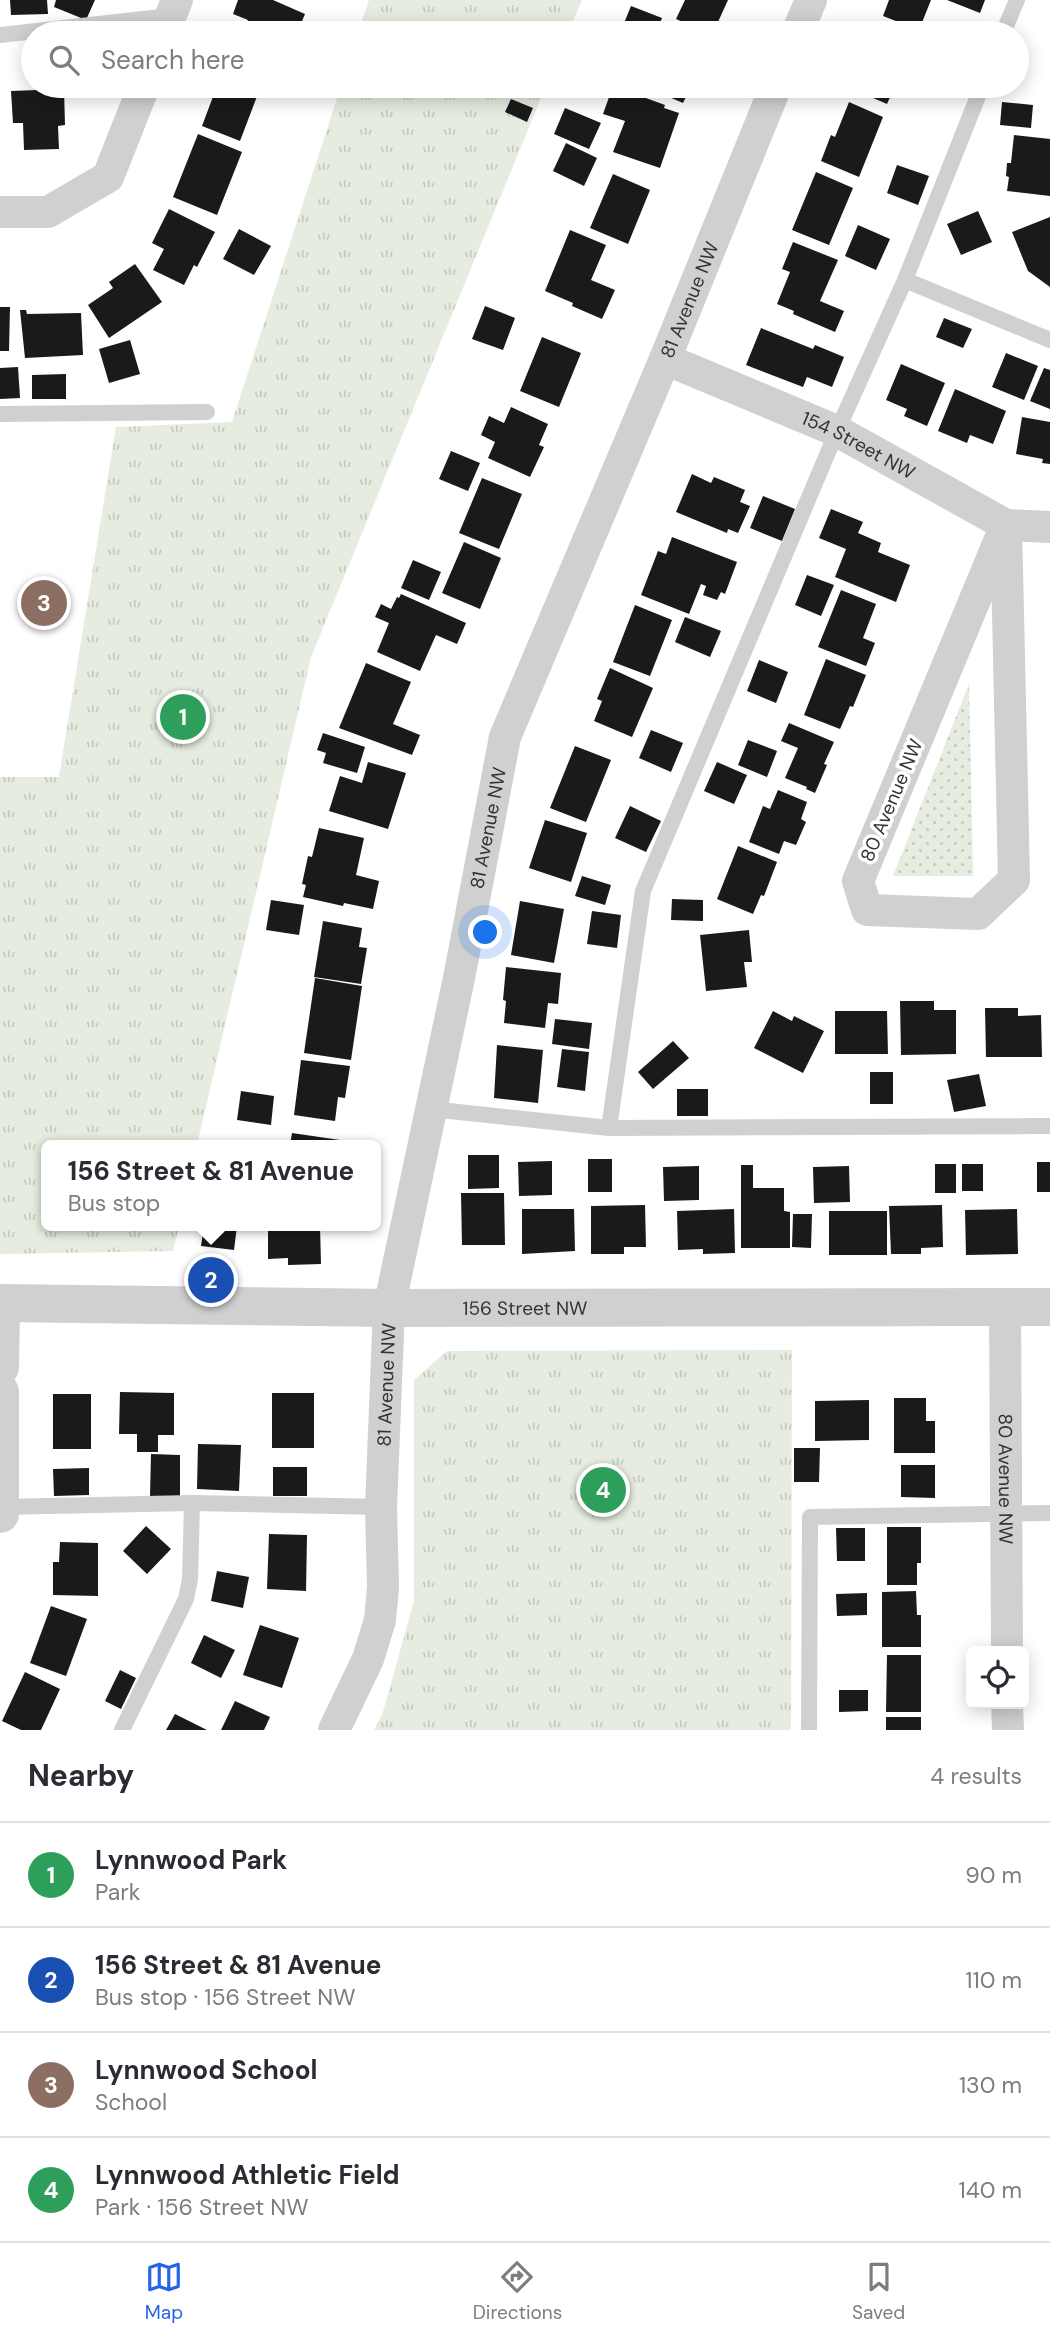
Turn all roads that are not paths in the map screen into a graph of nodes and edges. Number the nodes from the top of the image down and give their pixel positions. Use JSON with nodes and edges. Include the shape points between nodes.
{"nodes":[{"id":1,"x":811,"y":0,"type":"edge"},
{"id":2,"x":1017,"y":0,"type":"edge"},
{"id":3,"x":170,"y":17,"type":"edge"},
{"id":4,"x":132,"y":21,"type":"edge"},
{"id":5,"x":802,"y":21,"type":"edge"},
{"id":6,"x":1008,"y":21,"type":"edge"},
{"id":7,"x":21,"y":33,"type":"edge"},
{"id":8,"x":0,"y":35,"type":"edge"},
{"id":9,"x":139,"y":98,"type":"edge"},
{"id":10,"x":771,"y":98,"type":"edge"},
{"id":11,"x":977,"y":98,"type":"edge"},
{"id":12,"x":0,"y":212,"type":"edge"},
{"id":13,"x":905,"y":280,"type":"junction"},
{"id":14,"x":1050,"y":340,"type":"edge"},
{"id":15,"x":665,"y":359,"type":"junction"},
{"id":16,"x":207,"y":412,"type":"dead end"},
{"id":17,"x":0,"y":414,"type":"edge"},
{"id":18,"x":837,"y":430,"type":"junction"},
{"id":19,"x":1006,"y":524,"type":"junction"},
{"id":20,"x":1050,"y":527,"type":"edge"},
{"id":21,"x":431,"y":1109,"type":"junction"},
{"id":22,"x":1050,"y":1126,"type":"edge"},
{"id":23,"x":609,"y":1128,"type":"junction"},
{"id":24,"x":0,"y":1303,"type":"edge"},
{"id":25,"x":1005,"y":1307,"type":"junction"},
{"id":26,"x":1050,"y":1307,"type":"edge"},
{"id":27,"x":389,"y":1308,"type":"junction"},
{"id":28,"x":0,"y":1367,"type":"edge"},
{"id":29,"x":0,"y":1392,"type":"edge"},
{"id":30,"x":191,"y":1503,"type":"junction"},
{"id":31,"x":381,"y":1507,"type":"junction"},
{"id":32,"x":1,"y":1510,"type":"edge"},
{"id":33,"x":1005,"y":1513,"type":"junction"},
{"id":34,"x":1050,"y":1513,"type":"edge"},
{"id":35,"x":1007,"y":1646,"type":"edge"},
{"id":36,"x":1007,"y":1709,"type":"edge"},
{"id":37,"x":122,"y":1730,"type":"edge"},
{"id":38,"x":334,"y":1730,"type":"edge"},
{"id":39,"x":809,"y":1730,"type":"edge"},
{"id":40,"x":1008,"y":1730,"type":"edge"}],
"edges":[{"from":1,"to":5,"type":"street"},
{"from":2,"to":6,"type":"lane"},
{"from":3,"to":4,"type":"lane"},
{"from":7,"to":8,"type":"lane"},
{"from":9,"to":12,"type":"street","via":[[108,177],[48,212]]},
{"from":10,"to":15,"type":"street","name":"81 Avenue NW"},
{"from":11,"to":13,"type":"lane"},
{"from":13,"to":14,"type":"lane"},
{"from":13,"to":18,"type":"lane"},
{"from":15,"to":18,"type":"street","name":"154 Street NW"},
{"from":15,"to":21,"type":"street","name":"81 Avenue NW","via":[[505,737]]},
{"from":16,"to":17,"type":"lane"},
{"from":18,"to":19,"type":"street","name":"154 Street NW"},
{"from":18,"to":23,"type":"lane","via":[[643,891]]},
{"from":19,"to":19,"type":"street","name":"80 Avenue NW","via":[[858,881],[867,910],[978,914],[1014,880]]},
{"from":19,"to":20,"type":"street","name":"154 Street NW"},
{"from":21,"to":23,"type":"lane"},
{"from":21,"to":27,"type":"street","name":"81 Avenue NW"},
{"from":22,"to":23,"type":"lane"},
{"from":24,"to":27,"type":"street","name":"156 Street NW"},
{"from":24,"to":28,"type":"street"},
{"from":25,"to":26,"type":"street","name":"156 Street NW"},
{"from":25,"to":27,"type":"street","name":"156 Street NW"},
{"from":25,"to":33,"type":"street","name":"80 Avenue NW"},
{"from":27,"to":31,"type":"street","name":"81 Avenue NW"},
{"from":29,"to":32,"type":"street"},
{"from":30,"to":31,"type":"lane"},
{"from":30,"to":32,"type":"lane"},
{"from":30,"to":37,"type":"lane","via":[[186,1599]]},
{"from":31,"to":38,"type":"street","name":"81 Avenue NW","via":[[380,1620],[368,1659]]},
{"from":33,"to":34,"type":"lane"},
{"from":33,"to":35,"type":"street","name":"80 Avenue NW"},
{"from":33,"to":39,"type":"lane","via":[[810,1517]]},
{"from":36,"to":40,"type":"street"}]}
